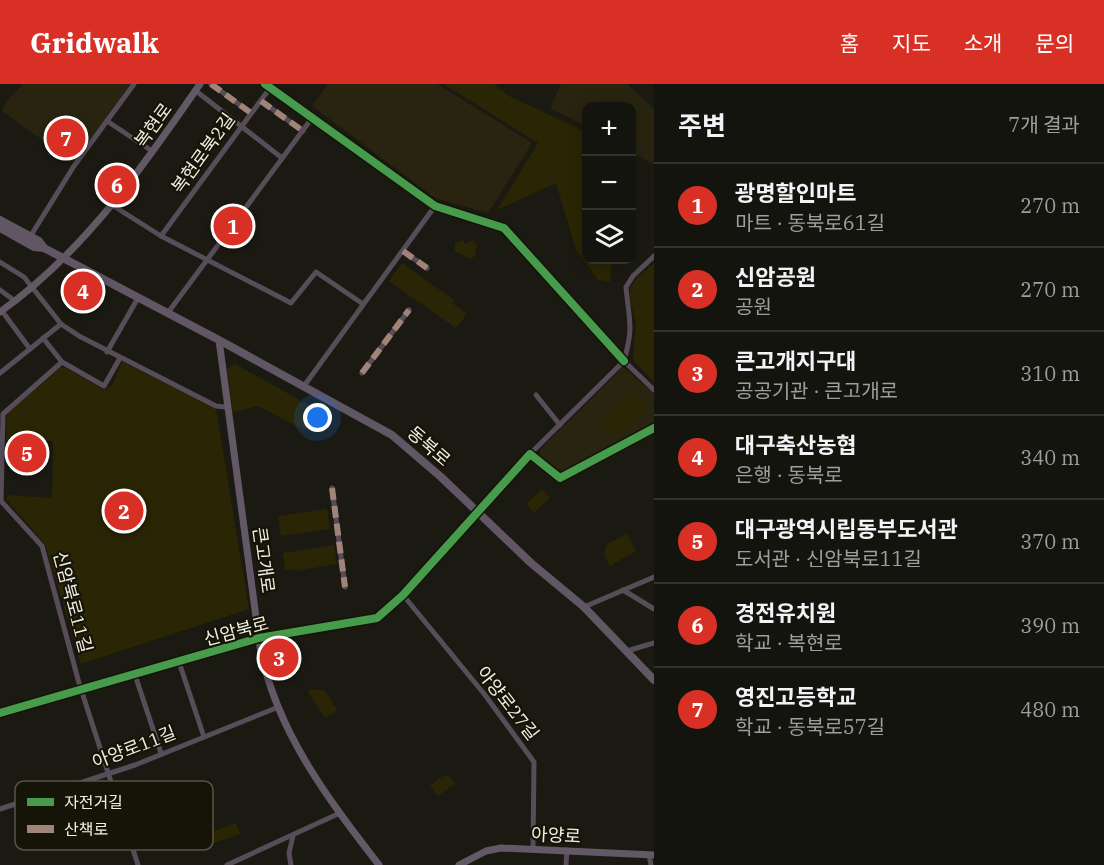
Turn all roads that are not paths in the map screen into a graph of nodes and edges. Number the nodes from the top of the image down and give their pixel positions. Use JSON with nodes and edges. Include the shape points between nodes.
{"nodes":[{"id":1,"x":134,"y":84,"type":"edge"},
{"id":2,"x":211,"y":84,"type":"edge"},
{"id":3,"x":268,"y":86,"type":"edge"},
{"id":4,"x":198,"y":87,"type":"edge"},
{"id":5,"x":261,"y":101,"type":"junction"},
{"id":6,"x":251,"y":113,"type":"junction"},
{"id":7,"x":312,"y":118,"type":"junction"},
{"id":8,"x":107,"y":121,"type":"junction"},
{"id":9,"x":241,"y":126,"type":"junction"},
{"id":10,"x":303,"y":131,"type":"junction"},
{"id":11,"x":152,"y":151,"type":"junction"},
{"id":12,"x":282,"y":158,"type":"junction"},
{"id":13,"x":112,"y":205,"type":"junction"},
{"id":14,"x":435,"y":206,"type":"junction"},
{"id":15,"x":0,"y":220,"type":"edge"},
{"id":16,"x":0,"y":228,"type":"edge"},
{"id":17,"x":161,"y":236,"type":"junction"},
{"id":18,"x":30,"y":237,"type":"junction"},
{"id":19,"x":44,"y":248,"type":"junction"},
{"id":20,"x":403,"y":251,"type":"junction"},
{"id":21,"x":654,"y":256,"type":"edge"},
{"id":22,"x":64,"y":259,"type":"junction"},
{"id":23,"x":207,"y":260,"type":"junction"},
{"id":24,"x":0,"y":262,"type":"edge"},
{"id":25,"x":427,"y":268,"type":"dead end"},
{"id":26,"x":32,"y":286,"type":"junction"},
{"id":27,"x":0,"y":290,"type":"edge"},
{"id":28,"x":138,"y":298,"type":"junction"},
{"id":29,"x":15,"y":301,"type":"junction"},
{"id":30,"x":363,"y":304,"type":"junction"},
{"id":31,"x":409,"y":310,"type":"dead end"},
{"id":32,"x":1,"y":311,"type":"edge"},
{"id":33,"x":167,"y":314,"type":"junction"},
{"id":34,"x":61,"y":324,"type":"junction"},
{"id":35,"x":43,"y":338,"type":"junction"},
{"id":36,"x":219,"y":340,"type":"junction"},
{"id":37,"x":30,"y":349,"type":"junction"},
{"id":38,"x":107,"y":351,"type":"junction"},
{"id":39,"x":120,"y":358,"type":"junction"},
{"id":40,"x":624,"y":361,"type":"junction"},
{"id":41,"x":62,"y":362,"type":"junction"},
{"id":42,"x":0,"y":373,"type":"edge"},
{"id":43,"x":362,"y":373,"type":"dead end"},
{"id":44,"x":304,"y":386,"type":"junction"},
{"id":45,"x":654,"y":390,"type":"edge"},
{"id":46,"x":536,"y":395,"type":"dead end"},
{"id":47,"x":226,"y":407,"type":"junction"},
{"id":48,"x":2,"y":413,"type":"edge"},
{"id":49,"x":560,"y":425,"type":"junction"},
{"id":50,"x":654,"y":428,"type":"edge"},
{"id":51,"x":530,"y":454,"type":"junction"},
{"id":52,"x":332,"y":488,"type":"dead end"},
{"id":53,"x":1,"y":501,"type":"edge"},
{"id":54,"x":477,"y":512,"type":"junction"},
{"id":55,"x":654,"y":577,"type":"edge"},
{"id":56,"x":345,"y":587,"type":"dead end"},
{"id":57,"x":623,"y":590,"type":"junction"},
{"id":58,"x":403,"y":595,"type":"junction"},
{"id":59,"x":584,"y":608,"type":"junction"},
{"id":60,"x":654,"y":609,"type":"edge"},
{"id":61,"x":260,"y":638,"type":"junction"},
{"id":62,"x":654,"y":643,"type":"edge"},
{"id":63,"x":627,"y":651,"type":"junction"},
{"id":64,"x":179,"y":662,"type":"junction"},
{"id":65,"x":135,"y":675,"type":"junction"},
{"id":66,"x":654,"y":680,"type":"edge"},
{"id":67,"x":82,"y":689,"type":"junction"},
{"id":68,"x":276,"y":708,"type":"junction"},
{"id":69,"x":0,"y":713,"type":"edge"},
{"id":70,"x":204,"y":737,"type":"junction"},
{"id":71,"x":161,"y":753,"type":"junction"},
{"id":72,"x":109,"y":774,"type":"junction"},
{"id":73,"x":87,"y":781,"type":"edge"},
{"id":74,"x":111,"y":781,"type":"edge"},
{"id":75,"x":15,"y":804,"type":"edge"},
{"id":76,"x":0,"y":809,"type":"edge"},
{"id":77,"x":340,"y":813,"type":"junction"},
{"id":78,"x":293,"y":836,"type":"junction"},
{"id":79,"x":533,"y":848,"type":"junction"},
{"id":80,"x":133,"y":850,"type":"edge"},
{"id":81,"x":567,"y":850,"type":"junction"},
{"id":82,"x":652,"y":855,"type":"edge"},
{"id":83,"x":231,"y":864,"type":"edge"},
{"id":84,"x":138,"y":865,"type":"edge"},
{"id":85,"x":291,"y":865,"type":"edge"},
{"id":86,"x":379,"y":865,"type":"edge"},
{"id":87,"x":459,"y":865,"type":"edge"},
{"id":88,"x":566,"y":865,"type":"edge"},
{"id":89,"x":651,"y":865,"type":"edge"}],
"edges":[{"from":1,"to":8,"type":"street"},
{"from":2,"to":6,"type":"street"},
{"from":3,"to":5,"type":"street","name":"복현로북2길"},
{"from":3,"to":7,"type":"street"},
{"from":4,"to":9,"type":"street","name":"복현로"},
{"from":4,"to":11,"type":"main road","name":"복현로"},
{"from":5,"to":6,"type":"street","name":"복현로북2길"},
{"from":5,"to":10,"type":"street"},
{"from":6,"to":9,"type":"street","name":"복현로북2길"},
{"from":7,"to":10,"type":"street"},
{"from":7,"to":14,"type":"street"},
{"from":8,"to":11,"type":"street"},
{"from":8,"to":18,"type":"street"},
{"from":9,"to":12,"type":"street","name":"복현로"},
{"from":9,"to":17,"type":"street","name":"복현로북2길"},
{"from":10,"to":12,"type":"street"},
{"from":11,"to":13,"type":"main road","name":"복현로"},
{"from":12,"to":23,"type":"street"},
{"from":13,"to":17,"type":"street"},
{"from":13,"to":22,"type":"main road","name":"복현로"},
{"from":14,"to":20,"type":"street"},
{"from":14,"to":40,"type":"street","via":[[504,228]]},
{"from":15,"to":18,"type":"main road","name":"동북로"},
{"from":16,"to":19,"type":"main road","name":"동북로","via":[[34,247]]},
{"from":17,"to":23,"type":"street"},
{"from":18,"to":19,"type":"main road","name":"동북로"},
{"from":19,"to":22,"type":"main road","name":"동북로"},
{"from":20,"to":25,"type":"street"},
{"from":20,"to":30,"type":"street"},
{"from":21,"to":40,"type":"street","via":[[626,287],[632,318]]},
{"from":22,"to":26,"type":"main road","name":"복현로"},
{"from":22,"to":28,"type":"main road","name":"동북로"},
{"from":23,"to":30,"type":"street","via":[[291,303],[316,272]]},
{"from":23,"to":33,"type":"street"},
{"from":24,"to":26,"type":"street"},
{"from":26,"to":29,"type":"main road","name":"복현로"},
{"from":26,"to":34,"type":"street"},
{"from":27,"to":29,"type":"street"},
{"from":28,"to":33,"type":"main road","name":"동북로"},
{"from":28,"to":38,"type":"street"},
{"from":29,"to":32,"type":"main road","name":"복현로"},
{"from":30,"to":44,"type":"street"},
{"from":31,"to":43,"type":"street"},
{"from":32,"to":37,"type":"street"},
{"from":33,"to":36,"type":"main road","name":"동북로"},
{"from":34,"to":35,"type":"street"},
{"from":34,"to":38,"type":"street"},
{"from":35,"to":37,"type":"street"},
{"from":35,"to":41,"type":"street"},
{"from":36,"to":44,"type":"main road","name":"동북로"},
{"from":36,"to":47,"type":"main road","name":"큰고개로"},
{"from":37,"to":42,"type":"street"},
{"from":38,"to":39,"type":"street"},
{"from":39,"to":41,"type":"street","via":[[104,386]]},
{"from":39,"to":47,"type":"street","via":[[216,406]]},
{"from":40,"to":45,"type":"street"},
{"from":40,"to":49,"type":"street"},
{"from":41,"to":48,"type":"street","name":"신암북로11길"},
{"from":44,"to":54,"type":"main road","name":"동북로","via":[[392,435]]},
{"from":46,"to":49,"type":"street"},
{"from":47,"to":61,"type":"main road","name":"큰고개로"},
{"from":48,"to":53,"type":"street","name":"신암북로11길"},
{"from":49,"to":51,"type":"street"},
{"from":50,"to":51,"type":"street","via":[[560,478]]},
{"from":51,"to":54,"type":"street"},
{"from":52,"to":56,"type":"street"},
{"from":53,"to":67,"type":"street","name":"신암북로11길","via":[[42,546]]},
{"from":54,"to":58,"type":"main road","name":"신암북로"},
{"from":54,"to":59,"type":"main road","name":"동북로"},
{"from":55,"to":57,"type":"street"},
{"from":57,"to":59,"type":"street"},
{"from":57,"to":60,"type":"street"},
{"from":58,"to":61,"type":"main road","name":"신암북로","via":[[377,618]]},
{"from":58,"to":79,"type":"street","name":"아양로27길","via":[[534,762]]},
{"from":59,"to":63,"type":"main road","name":"동북로"},
{"from":61,"to":64,"type":"main road","name":"신암북로"},
{"from":61,"to":68,"type":"main road","name":"큰고개로","via":[[264,670]]},
{"from":62,"to":63,"type":"street"},
{"from":63,"to":66,"type":"main road","name":"동북로"},
{"from":64,"to":65,"type":"main road","name":"신암북로"},
{"from":64,"to":70,"type":"street"},
{"from":65,"to":67,"type":"main road","name":"신암북로"},
{"from":65,"to":71,"type":"street"},
{"from":67,"to":69,"type":"main road","name":"신암북로"},
{"from":67,"to":72,"type":"street","name":"신암북로11길"},
{"from":68,"to":70,"type":"street","name":"아양로11길"},
{"from":68,"to":77,"type":"main road","name":"큰고개로"},
{"from":70,"to":71,"type":"street","name":"아양로11길"},
{"from":71,"to":72,"type":"street","name":"아양로11길"},
{"from":72,"to":73,"type":"street","name":"아양로11길"},
{"from":72,"to":74,"type":"street","name":"신암북로11길"},
{"from":75,"to":76,"type":"street","name":"아양로11길"},
{"from":77,"to":78,"type":"street"},
{"from":77,"to":86,"type":"main road","name":"큰고개로"},
{"from":78,"to":83,"type":"street"},
{"from":78,"to":85,"type":"street"},
{"from":79,"to":81,"type":"main road","name":"아양로"},
{"from":79,"to":87,"type":"main road","name":"아양로","via":[[486,851]]},
{"from":80,"to":84,"type":"street","name":"신암북로11길"},
{"from":81,"to":82,"type":"main road","name":"아양로"},
{"from":81,"to":88,"type":"street"},
{"from":82,"to":89,"type":"street"}]}
